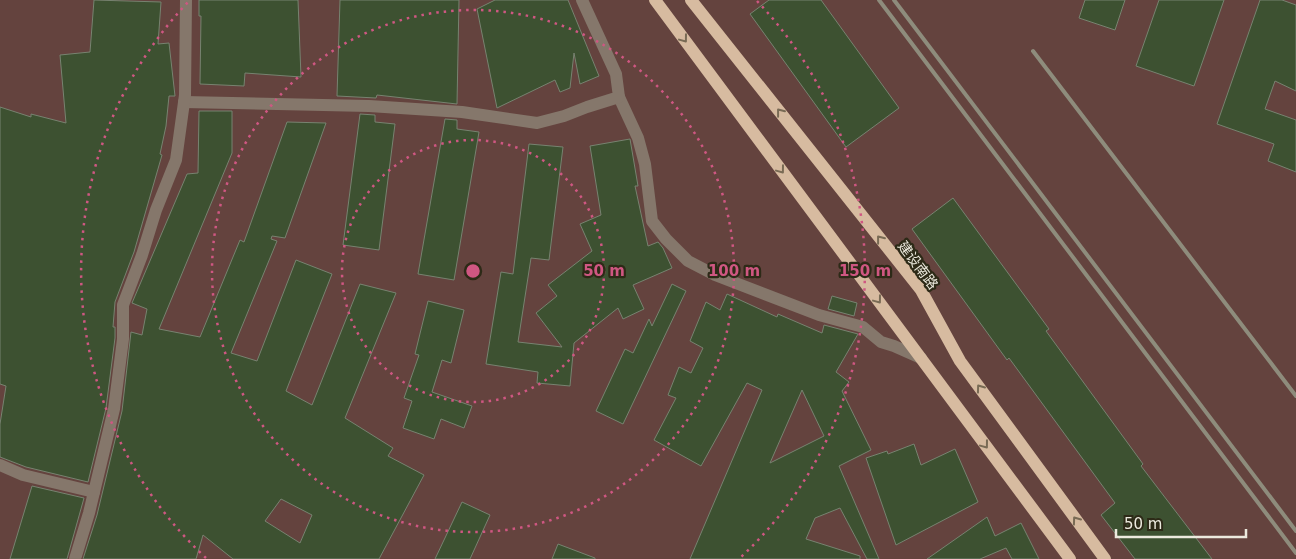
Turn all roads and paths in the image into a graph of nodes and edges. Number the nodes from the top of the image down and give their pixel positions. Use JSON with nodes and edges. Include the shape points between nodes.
{"nodes":[{"id":1,"x":186,"y":0,"type":"edge"},
{"id":2,"x":582,"y":0,"type":"edge"},
{"id":3,"x":655,"y":0,"type":"edge"},
{"id":4,"x":691,"y":0,"type":"edge"},
{"id":5,"x":619,"y":97,"type":"junction"},
{"id":6,"x":184,"y":102,"type":"junction"},
{"id":7,"x":921,"y":358,"type":"junction"},
{"id":8,"x":0,"y":465,"type":"edge"},
{"id":9,"x":94,"y":492,"type":"junction"},
{"id":10,"x":74,"y":559,"type":"edge"},
{"id":11,"x":1070,"y":559,"type":"edge"},
{"id":12,"x":1105,"y":559,"type":"edge"}],
"edges":[{"from":1,"to":6,"type":"street"},
{"from":2,"to":5,"type":"street","via":[[616,74]]},
{"from":3,"to":7,"type":"main road","one_way":true},
{"from":12,"to":4,"type":"main road","name":"建设南路","one_way":true,"via":[[960,361],[920,290]]},
{"from":5,"to":6,"type":"street","via":[[537,123],[462,112],[378,106]]},
{"from":5,"to":7,"type":"street","via":[[638,138],[645,164],[652,221],[688,261],[715,275],[819,315],[863,327],[881,342]]},
{"from":6,"to":9,"type":"street","via":[[176,160],[123,305],[124,339],[114,409]]},
{"from":7,"to":11,"type":"main road","one_way":true},
{"from":8,"to":9,"type":"street","via":[[23,475]]},
{"from":9,"to":10,"type":"street"}]}
